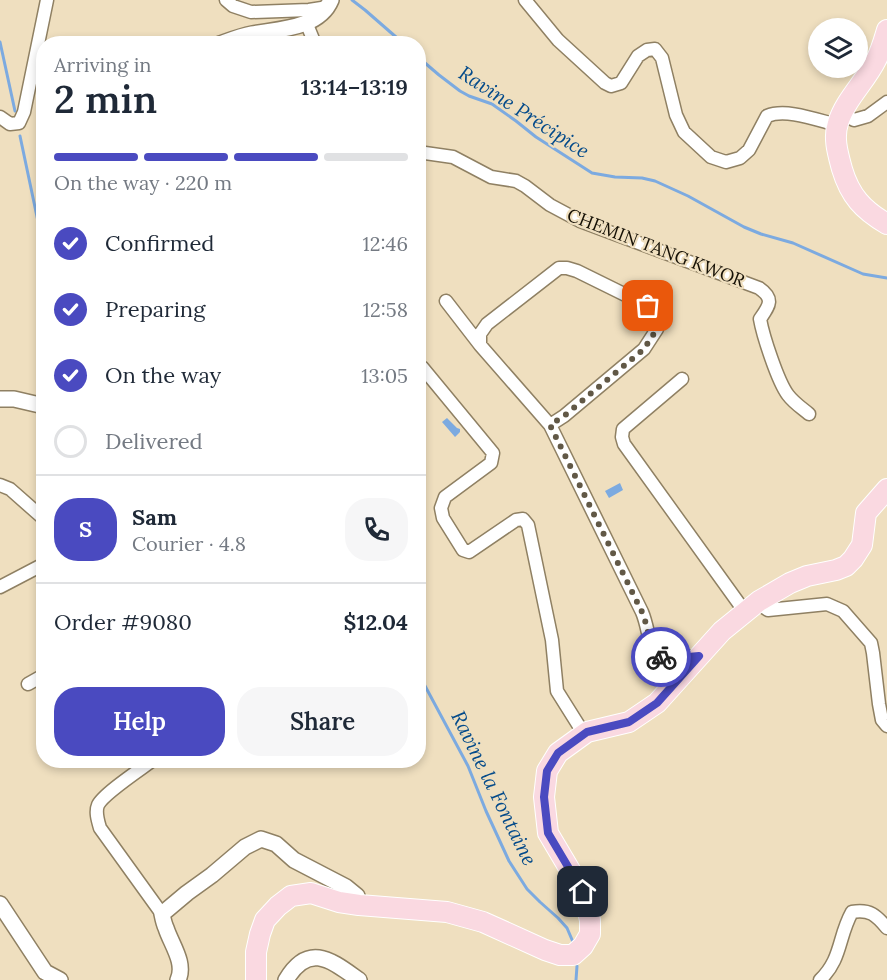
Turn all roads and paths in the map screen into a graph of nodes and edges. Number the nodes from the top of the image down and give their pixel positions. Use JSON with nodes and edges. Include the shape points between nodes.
{"nodes":[{"id":1,"x":47,"y":0,"type":"edge"},
{"id":2,"x":226,"y":0,"type":"edge"},
{"id":3,"x":525,"y":0,"type":"edge"},
{"id":4,"x":329,"y":3,"type":"edge"},
{"id":5,"x":306,"y":22,"type":"junction"},
{"id":6,"x":887,"y":30,"type":"edge"},
{"id":7,"x":40,"y":36,"type":"edge"},
{"id":8,"x":246,"y":36,"type":"edge"},
{"id":9,"x":312,"y":36,"type":"edge"},
{"id":10,"x":36,"y":54,"type":"edge"},
{"id":11,"x":887,"y":102,"type":"edge"},
{"id":12,"x":0,"y":117,"type":"edge"},
{"id":13,"x":840,"y":119,"type":"junction"},
{"id":14,"x":426,"y":153,"type":"edge"},
{"id":15,"x":887,"y":224,"type":"edge"},
{"id":16,"x":446,"y":302,"type":"dead end"},
{"id":17,"x":480,"y":345,"type":"junction"},
{"id":18,"x":426,"y":372,"type":"edge"},
{"id":19,"x":682,"y":379,"type":"dead end"},
{"id":20,"x":0,"y":399,"type":"edge"},
{"id":21,"x":36,"y":404,"type":"edge"},
{"id":22,"x":809,"y":414,"type":"dead end"},
{"id":23,"x":550,"y":425,"type":"junction"},
{"id":24,"x":0,"y":485,"type":"edge"},
{"id":25,"x":887,"y":489,"type":"edge"},
{"id":26,"x":36,"y":512,"type":"edge"},
{"id":27,"x":36,"y":568,"type":"edge"},
{"id":28,"x":0,"y":587,"type":"edge"},
{"id":29,"x":752,"y":606,"type":"junction"},
{"id":30,"x":699,"y":656,"type":"junction"},
{"id":31,"x":36,"y":680,"type":"edge"},
{"id":32,"x":28,"y":684,"type":"dead end"},
{"id":33,"x":887,"y":726,"type":"edge"},
{"id":34,"x":584,"y":734,"type":"junction"},
{"id":35,"x":142,"y":768,"type":"edge"},
{"id":36,"x":0,"y":904,"type":"edge"},
{"id":37,"x":360,"y":905,"type":"junction"},
{"id":38,"x":162,"y":914,"type":"junction"},
{"id":39,"x":887,"y":928,"type":"edge"},
{"id":40,"x":60,"y":980,"type":"edge"},
{"id":41,"x":178,"y":980,"type":"edge"},
{"id":42,"x":256,"y":980,"type":"edge"},
{"id":43,"x":286,"y":980,"type":"edge"},
{"id":44,"x":359,"y":980,"type":"edge"},
{"id":45,"x":820,"y":980,"type":"edge"}],
"edges":[{"from":1,"to":7,"type":"street"},
{"from":2,"to":4,"type":"street","via":[[251,12],[309,10]]},
{"from":3,"to":13,"type":"street","via":[[558,40],[611,86],[621,82],[638,56],[655,49],[662,58],[684,132],[711,157],[726,162],[740,158],[749,150],[767,116],[775,112]]},
{"from":4,"to":5,"type":"street"},
{"from":5,"to":8,"type":"street"},
{"from":5,"to":9,"type":"street"},
{"from":6,"to":13,"type":"main road","via":[[876,60]]},
{"from":10,"to":12,"type":"street","via":[[19,123],[10,124]]},
{"from":11,"to":13,"type":"street","via":[[868,116]]},
{"from":13,"to":15,"type":"main road","via":[[836,149],[846,182],[855,198]]},
{"from":14,"to":22,"type":"street","name":"CHEMIN TANG KWOR","via":[[453,157],[490,177],[516,182],[579,221],[765,292],[769,306],[760,319],[781,384]]},
{"from":16,"to":17,"type":"street"},
{"from":17,"to":23,"type":"street"},
{"from":17,"to":23,"type":"street","via":[[480,334],[488,324],[559,268],[577,271],[648,306],[656,318],[657,329],[644,349]]},
{"from":18,"to":34,"type":"street","via":[[493,453],[490,463],[445,497],[441,508],[444,518],[463,550],[469,552],[516,520],[523,519],[528,525],[552,640],[557,691]]},
{"from":19,"to":29,"type":"street","via":[[623,429],[624,444]]},
{"from":20,"to":21,"type":"street"},
{"from":23,"to":30,"type":"street","via":[[647,622],[655,655],[667,659]]},
{"from":24,"to":26,"type":"street"},
{"from":25,"to":29,"type":"main road","via":[[867,513],[862,545],[846,566],[790,583]]},
{"from":27,"to":28,"type":"street"},
{"from":29,"to":30,"type":"main road"},
{"from":29,"to":33,"type":"street","via":[[768,610],[827,604],[843,610],[871,643],[882,720]]},
{"from":30,"to":34,"type":"main road","via":[[657,703],[629,722]]},
{"from":31,"to":32,"type":"street"},
{"from":34,"to":37,"type":"main road","via":[[558,753],[547,771],[544,797],[548,833],[583,892],[591,920],[584,946],[573,955],[553,953],[483,922],[447,912]]},
{"from":35,"to":38,"type":"street","via":[[107,795],[98,805],[97,816],[100,828]]},
{"from":36,"to":40,"type":"street","via":[[45,972]]},
{"from":37,"to":38,"type":"street","via":[[357,896],[346,887],[294,860],[276,843],[261,839],[245,847]]},
{"from":37,"to":42,"type":"main road","via":[[310,893],[291,896],[265,920],[256,952]]},
{"from":38,"to":41,"type":"street","via":[[178,958]]},
{"from":39,"to":45,"type":"street","via":[[870,913],[852,912],[835,963]]},
{"from":43,"to":44,"type":"street","via":[[298,963],[312,958],[337,964]]}]}
